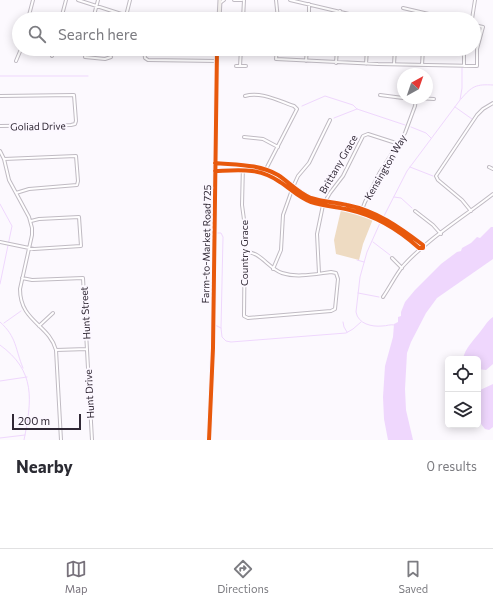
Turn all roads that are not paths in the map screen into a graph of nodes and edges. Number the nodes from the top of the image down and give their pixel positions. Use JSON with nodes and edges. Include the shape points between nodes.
{"nodes":[{"id":1,"x":33,"y":0,"type":"edge"},
{"id":2,"x":66,"y":0,"type":"edge"},
{"id":3,"x":78,"y":0,"type":"edge"},
{"id":4,"x":98,"y":0,"type":"edge"},
{"id":5,"x":130,"y":0,"type":"edge"},
{"id":6,"x":224,"y":0,"type":"edge"},
{"id":7,"x":234,"y":0,"type":"edge"},
{"id":8,"x":243,"y":0,"type":"edge"},
{"id":9,"x":276,"y":0,"type":"edge"},
{"id":10,"x":292,"y":0,"type":"edge"},
{"id":11,"x":475,"y":0,"type":"edge"},
{"id":12,"x":220,"y":2,"type":"edge"},
{"id":13,"x":309,"y":4,"type":"junction"},
{"id":14,"x":96,"y":6,"type":"junction"},
{"id":15,"x":403,"y":8,"type":"dead end"},
{"id":16,"x":340,"y":11,"type":"joint"},
{"id":17,"x":30,"y":12,"type":"edge"},
{"id":18,"x":63,"y":12,"type":"edge"},
{"id":19,"x":95,"y":12,"type":"edge"},
{"id":20,"x":114,"y":12,"type":"edge"},
{"id":21,"x":127,"y":12,"type":"edge"},
{"id":22,"x":219,"y":12,"type":"edge"},
{"id":23,"x":243,"y":12,"type":"edge"},
{"id":24,"x":277,"y":12,"type":"edge"},
{"id":25,"x":308,"y":12,"type":"edge"},
{"id":26,"x":344,"y":12,"type":"edge"},
{"id":27,"x":420,"y":12,"type":"edge"},
{"id":28,"x":473,"y":12,"type":"edge"},
{"id":29,"x":18,"y":56,"type":"edge"},
{"id":30,"x":85,"y":56,"type":"edge"},
{"id":31,"x":145,"y":56,"type":"edge"},
{"id":32,"x":217,"y":56,"type":"edge"},
{"id":33,"x":241,"y":56,"type":"edge"},
{"id":34,"x":276,"y":56,"type":"edge"},
{"id":35,"x":306,"y":56,"type":"edge"},
{"id":36,"x":336,"y":56,"type":"edge"},
{"id":37,"x":367,"y":56,"type":"edge"},
{"id":38,"x":395,"y":56,"type":"edge"},
{"id":39,"x":423,"y":56,"type":"edge"},
{"id":40,"x":464,"y":56,"type":"edge"},
{"id":41,"x":477,"y":56,"type":"edge"},
{"id":42,"x":111,"y":57,"type":"dead end"},
{"id":43,"x":16,"y":61,"type":"dead end"},
{"id":44,"x":217,"y":61,"type":"junction"},
{"id":45,"x":306,"y":61,"type":"junction"},
{"id":46,"x":336,"y":63,"type":"junction"},
{"id":47,"x":366,"y":64,"type":"junction"},
{"id":48,"x":394,"y":64,"type":"junction"},
{"id":49,"x":422,"y":65,"type":"junction"},
{"id":50,"x":236,"y":66,"type":"dead end"},
{"id":51,"x":240,"y":66,"type":"junction"},
{"id":52,"x":246,"y":66,"type":"dead end"},
{"id":53,"x":464,"y":66,"type":"junction"},
{"id":54,"x":380,"y":95,"type":"dead end"},
{"id":55,"x":0,"y":96,"type":"edge"},
{"id":56,"x":244,"y":96,"type":"dead end"},
{"id":57,"x":397,"y":97,"type":"edge"},
{"id":58,"x":493,"y":103,"type":"edge"},
{"id":59,"x":415,"y":104,"type":"edge"},
{"id":60,"x":330,"y":120,"type":"dead end"},
{"id":61,"x":0,"y":126,"type":"edge"},
{"id":62,"x":244,"y":137,"type":"dead end"},
{"id":63,"x":399,"y":144,"type":"junction"},
{"id":64,"x":278,"y":147,"type":"junction"},
{"id":65,"x":0,"y":151,"type":"edge"},
{"id":66,"x":4,"y":159,"type":"junction"},
{"id":67,"x":215,"y":163,"type":"junction"},
{"id":68,"x":226,"y":164,"type":"junction"},
{"id":69,"x":243,"y":165,"type":"junction"},
{"id":70,"x":489,"y":167,"type":"dead end"},
{"id":71,"x":265,"y":169,"type":"junction"},
{"id":72,"x":493,"y":169,"type":"edge"},
{"id":73,"x":226,"y":170,"type":"junction"},
{"id":74,"x":243,"y":170,"type":"junction"},
{"id":75,"x":215,"y":171,"type":"junction"},
{"id":76,"x":264,"y":173,"type":"junction"},
{"id":77,"x":293,"y":187,"type":"junction"},
{"id":78,"x":292,"y":192,"type":"junction"},
{"id":79,"x":16,"y":194,"type":"junction"},
{"id":80,"x":493,"y":194,"type":"edge"},
{"id":81,"x":326,"y":202,"type":"junction"},
{"id":82,"x":323,"y":205,"type":"junction"},
{"id":83,"x":362,"y":209,"type":"junction"},
{"id":84,"x":415,"y":211,"type":"dead end"},
{"id":85,"x":471,"y":211,"type":"junction"},
{"id":86,"x":361,"y":212,"type":"junction"},
{"id":87,"x":31,"y":221,"type":"junction"},
{"id":88,"x":441,"y":234,"type":"junction"},
{"id":89,"x":0,"y":242,"type":"edge"},
{"id":90,"x":29,"y":248,"type":"junction"},
{"id":91,"x":423,"y":248,"type":"junction"},
{"id":92,"x":245,"y":252,"type":"junction"},
{"id":93,"x":392,"y":258,"type":"dead end"},
{"id":94,"x":402,"y":268,"type":"junction"},
{"id":95,"x":273,"y":269,"type":"junction"},
{"id":96,"x":319,"y":273,"type":"junction"},
{"id":97,"x":22,"y":278,"type":"junction"},
{"id":98,"x":383,"y":297,"type":"dead end"},
{"id":99,"x":53,"y":313,"type":"dead end"},
{"id":100,"x":39,"y":326,"type":"junction"},
{"id":101,"x":87,"y":349,"type":"junction"},
{"id":102,"x":56,"y":350,"type":"junction"},
{"id":103,"x":61,"y":440,"type":"edge"},
{"id":104,"x":92,"y":440,"type":"edge"},
{"id":105,"x":209,"y":440,"type":"edge"}],
"edges":[{"from":1,"to":17,"type":"street"},
{"from":2,"to":18,"type":"street"},
{"from":3,"to":14,"type":"street"},
{"from":4,"to":14,"type":"street"},
{"from":5,"to":21,"type":"street"},
{"from":6,"to":12,"type":"street"},
{"from":7,"to":8,"type":"street"},
{"from":8,"to":23,"type":"street"},
{"from":9,"to":24,"type":"street"},
{"from":10,"to":13,"type":"street"},
{"from":11,"to":28,"type":"street"},
{"from":12,"to":22,"type":"street"},
{"from":13,"to":16,"type":"street"},
{"from":13,"to":25,"type":"street"},
{"from":14,"to":19,"type":"street"},
{"from":14,"to":20,"type":"street"},
{"from":15,"to":27,"type":"street"},
{"from":16,"to":26,"type":"street"},
{"from":29,"to":43,"type":"street"},
{"from":30,"to":42,"type":"street","via":[[85,58],[105,59]]},
{"from":31,"to":44,"type":"street","via":[[151,60]]},
{"from":32,"to":44,"type":"street","name":"Farm-to-Market Road 725"},
{"from":33,"to":51,"type":"street"},
{"from":34,"to":45,"type":"street","via":[[276,59]]},
{"from":35,"to":45,"type":"street"},
{"from":36,"to":46,"type":"street"},
{"from":37,"to":47,"type":"street"},
{"from":38,"to":48,"type":"street"},
{"from":39,"to":49,"type":"street"},
{"from":40,"to":53,"type":"street"},
{"from":41,"to":53,"type":"street","via":[[477,66]]},
{"from":44,"to":67,"type":"street","name":"Farm-to-Market Road 725"},
{"from":45,"to":46,"type":"street"},
{"from":46,"to":47,"type":"street"},
{"from":47,"to":48,"type":"street"},
{"from":48,"to":49,"type":"street"},
{"from":49,"to":53,"type":"street"},
{"from":50,"to":51,"type":"street"},
{"from":51,"to":52,"type":"street"},
{"from":54,"to":57,"type":"street"},
{"from":55,"to":61,"type":"street","name":"Goliad Drive","via":[[74,95],[75,124]]},
{"from":56,"to":64,"type":"street","via":[[262,96],[297,108]]},
{"from":58,"to":85,"type":"street","via":[[477,115],[436,177]]},
{"from":59,"to":63,"type":"street","name":"Kensington Way","via":[[407,130]]},
{"from":60,"to":77,"type":"street","via":[[309,163]]},
{"from":62,"to":64,"type":"street","via":[[263,139]]},
{"from":63,"to":81,"type":"street","name":"Brittany Grace","via":[[366,134],[363,136]]},
{"from":63,"to":83,"type":"street","name":"Kensington Way","via":[[380,172]]},
{"from":64,"to":71,"type":"street"},
{"from":65,"to":66,"type":"street"},
{"from":66,"to":79,"type":"street","via":[[8,178]]},
{"from":66,"to":79,"type":"street","via":[[76,156],[77,185],[28,189]]},
{"from":67,"to":68,"type":"street"},
{"from":67,"to":75,"type":"street","name":"Farm-to-Market Road 725"},
{"from":68,"to":69,"type":"street"},
{"from":68,"to":73,"type":"street"},
{"from":69,"to":71,"type":"street"},
{"from":69,"to":74,"type":"street","name":"Country Grace"},
{"from":70,"to":72,"type":"street"},
{"from":71,"to":76,"type":"street"},
{"from":71,"to":77,"type":"street","via":[[280,176]]},
{"from":73,"to":74,"type":"street"},
{"from":73,"to":75,"type":"street"},
{"from":74,"to":76,"type":"street"},
{"from":74,"to":92,"type":"street","name":"Country Grace"},
{"from":75,"to":105,"type":"street","name":"Farm-to-Market Road 725"},
{"from":76,"to":78,"type":"street","via":[[277,179]]},
{"from":77,"to":78,"type":"street"},
{"from":77,"to":81,"type":"street","via":[[311,198]]},
{"from":78,"to":82,"type":"street","via":[[305,200]]},
{"from":78,"to":95,"type":"street","via":[[283,215],[281,250]]},
{"from":79,"to":87,"type":"street"},
{"from":80,"to":85,"type":"street"},
{"from":81,"to":82,"type":"street","name":"Brittany Grace"},
{"from":81,"to":83,"type":"street"},
{"from":82,"to":86,"type":"street"},
{"from":82,"to":96,"type":"street","name":"Brittany Grace","via":[[317,234]]},
{"from":83,"to":86,"type":"street","name":"Kensington Way"},
{"from":83,"to":91,"type":"street","via":[[393,223]]},
{"from":84,"to":88,"type":"street"},
{"from":85,"to":88,"type":"street"},
{"from":86,"to":91,"type":"street","via":[[389,225],[419,248]]},
{"from":87,"to":90,"type":"street"},
{"from":87,"to":90,"type":"street","via":[[79,217],[81,246]]},
{"from":88,"to":91,"type":"street"},
{"from":89,"to":90,"type":"street"},
{"from":90,"to":97,"type":"street"},
{"from":91,"to":94,"type":"street"},
{"from":92,"to":95,"type":"street","via":[[255,254]]},
{"from":92,"to":96,"type":"street","name":"Country Grace","via":[[243,314],[248,318],[335,309],[337,274]]},
{"from":93,"to":94,"type":"street"},
{"from":94,"to":98,"type":"street"},
{"from":95,"to":96,"type":"street","via":[[292,275]]},
{"from":97,"to":100,"type":"street","via":[[22,306]]},
{"from":97,"to":101,"type":"street","name":"Hunt Street","via":[[83,278]]},
{"from":99,"to":100,"type":"street"},
{"from":100,"to":102,"type":"street","via":[[53,342]]},
{"from":101,"to":102,"type":"street"},
{"from":101,"to":104,"type":"street","name":"Hunt Drive"},
{"from":102,"to":103,"type":"street"}]}
